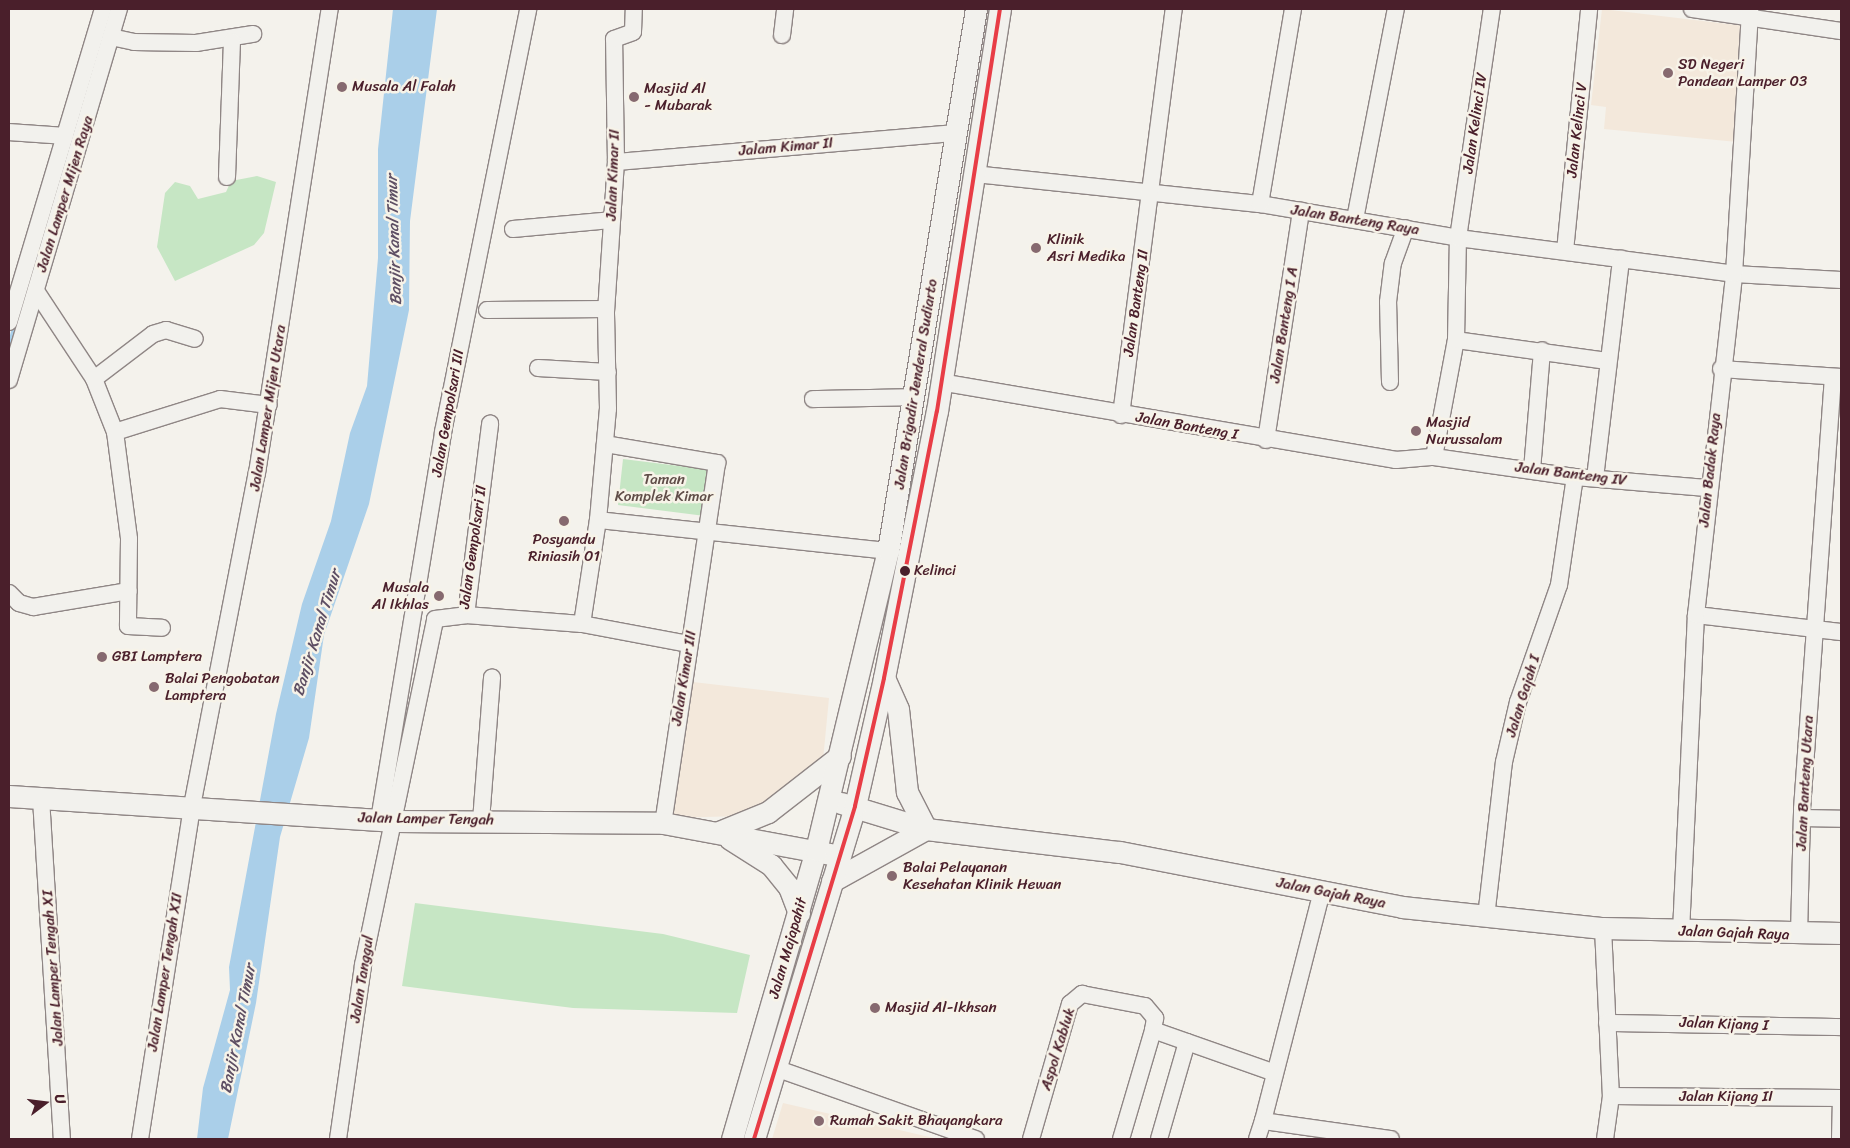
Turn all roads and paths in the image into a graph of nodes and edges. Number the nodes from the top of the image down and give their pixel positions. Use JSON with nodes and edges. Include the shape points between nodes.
{"nodes":[{"id":1,"x":103,"y":9,"type":"edge"},
{"id":2,"x":119,"y":9,"type":"edge"},
{"id":3,"x":330,"y":9,"type":"edge"},
{"id":4,"x":528,"y":9,"type":"edge"},
{"id":5,"x":634,"y":9,"type":"edge"},
{"id":6,"x":785,"y":9,"type":"edge"},
{"id":7,"x":1174,"y":9,"type":"edge"},
{"id":8,"x":1293,"y":9,"type":"edge"},
{"id":9,"x":1396,"y":9,"type":"edge"},
{"id":10,"x":1492,"y":9,"type":"edge"},
{"id":11,"x":1589,"y":9,"type":"edge"},
{"id":12,"x":1692,"y":9,"type":"edge"},
{"id":13,"x":1750,"y":13,"type":"edge"},
{"id":14,"x":975,"y":17,"type":"edge"},
{"id":15,"x":999,"y":18,"type":"edge"},
{"id":16,"x":1841,"y":31,"type":"edge"},
{"id":17,"x":253,"y":34,"type":"dead end"},
{"id":18,"x":782,"y":34,"type":"dead end"},
{"id":19,"x":111,"y":36,"type":"junction"},
{"id":20,"x":232,"y":41,"type":"junction"},
{"id":21,"x":9,"y":132,"type":"edge"},
{"id":22,"x":957,"y":133,"type":"junction"},
{"id":23,"x":66,"y":136,"type":"junction"},
{"id":24,"x":616,"y":162,"type":"junction"},
{"id":25,"x":974,"y":174,"type":"junction"},
{"id":26,"x":227,"y":177,"type":"dead end"},
{"id":27,"x":1151,"y":190,"type":"junction"},
{"id":28,"x":1260,"y":204,"type":"junction"},
{"id":29,"x":1302,"y":211,"type":"junction"},
{"id":30,"x":1355,"y":219,"type":"junction"},
{"id":31,"x":611,"y":220,"type":"junction"},
{"id":32,"x":1406,"y":228,"type":"junction"},
{"id":33,"x":513,"y":229,"type":"dead end"},
{"id":34,"x":1458,"y":238,"type":"junction"},
{"id":35,"x":1565,"y":251,"type":"junction"},
{"id":36,"x":1621,"y":259,"type":"junction"},
{"id":37,"x":1734,"y":274,"type":"junction"},
{"id":38,"x":1841,"y":280,"type":"edge"},
{"id":39,"x":36,"y":292,"type":"junction"},
{"id":40,"x":487,"y":310,"type":"dead end"},
{"id":41,"x":606,"y":310,"type":"junction"},
{"id":42,"x":9,"y":322,"type":"edge"},
{"id":43,"x":195,"y":339,"type":"dead end"},
{"id":44,"x":1456,"y":340,"type":"junction"},
{"id":45,"x":1542,"y":350,"type":"junction"},
{"id":46,"x":12,"y":355,"type":"edge"},
{"id":47,"x":1607,"y":361,"type":"junction"},
{"id":48,"x":538,"y":368,"type":"dead end"},
{"id":49,"x":1721,"y":368,"type":"junction"},
{"id":50,"x":608,"y":372,"type":"junction"},
{"id":51,"x":1837,"y":377,"type":"edge"},
{"id":52,"x":94,"y":378,"type":"junction"},
{"id":53,"x":9,"y":380,"type":"edge"},
{"id":54,"x":940,"y":382,"type":"junction"},
{"id":55,"x":1390,"y":382,"type":"dead end"},
{"id":56,"x":914,"y":397,"type":"junction"},
{"id":57,"x":813,"y":399,"type":"dead end"},
{"id":58,"x":269,"y":405,"type":"junction"},
{"id":59,"x":1121,"y":415,"type":"junction"},
{"id":60,"x":490,"y":424,"type":"dead end"},
{"id":61,"x":115,"y":432,"type":"junction"},
{"id":62,"x":1266,"y":440,"type":"junction"},
{"id":63,"x":605,"y":444,"type":"junction"},
{"id":64,"x":1434,"y":457,"type":"junction"},
{"id":65,"x":1532,"y":470,"type":"junction"},
{"id":66,"x":1575,"y":477,"type":"junction"},
{"id":67,"x":1595,"y":478,"type":"junction"},
{"id":68,"x":1708,"y":488,"type":"junction"},
{"id":69,"x":598,"y":520,"type":"junction"},
{"id":70,"x":708,"y":533,"type":"junction"},
{"id":71,"x":888,"y":551,"type":"junction"},
{"id":72,"x":129,"y":591,"type":"junction"},
{"id":73,"x":9,"y":593,"type":"edge"},
{"id":74,"x":466,"y":615,"type":"junction"},
{"id":75,"x":1696,"y":615,"type":"junction"},
{"id":76,"x":582,"y":624,"type":"junction"},
{"id":77,"x":162,"y":628,"type":"dead end"},
{"id":78,"x":1815,"y":631,"type":"junction"},
{"id":79,"x":1841,"y":632,"type":"edge"},
{"id":80,"x":689,"y":644,"type":"junction"},
{"id":81,"x":492,"y":678,"type":"dead end"},
{"id":82,"x":884,"y":678,"type":"junction"},
{"id":83,"x":840,"y":756,"type":"junction"},
{"id":84,"x":9,"y":796,"type":"edge"},
{"id":85,"x":41,"y":798,"type":"junction"},
{"id":86,"x":829,"y":800,"type":"junction"},
{"id":87,"x":855,"y":806,"type":"junction"},
{"id":88,"x":202,"y":807,"type":"junction"},
{"id":89,"x":1802,"y":818,"type":"junction"},
{"id":90,"x":1841,"y":819,"type":"edge"},
{"id":91,"x":387,"y":820,"type":"junction"},
{"id":92,"x":481,"y":821,"type":"junction"},
{"id":93,"x":663,"y":823,"type":"junction"},
{"id":94,"x":926,"y":829,"type":"junction"},
{"id":95,"x":719,"y":832,"type":"junction"},
{"id":96,"x":816,"y":850,"type":"junction"},
{"id":97,"x":840,"y":856,"type":"junction"},
{"id":98,"x":832,"y":881,"type":"junction"},
{"id":99,"x":1322,"y":890,"type":"junction"},
{"id":100,"x":798,"y":913,"type":"junction"},
{"id":101,"x":1486,"y":917,"type":"junction"},
{"id":102,"x":1603,"y":928,"type":"junction"},
{"id":103,"x":1681,"y":932,"type":"junction"},
{"id":104,"x":1841,"y":933,"type":"edge"},
{"id":105,"x":1800,"y":935,"type":"junction"},
{"id":106,"x":1607,"y":1023,"type":"junction"},
{"id":107,"x":1841,"y":1027,"type":"edge"},
{"id":108,"x":1153,"y":1030,"type":"junction"},
{"id":109,"x":1187,"y":1042,"type":"junction"},
{"id":110,"x":775,"y":1068,"type":"junction"},
{"id":111,"x":1275,"y":1073,"type":"junction"},
{"id":112,"x":1610,"y":1096,"type":"junction"},
{"id":113,"x":1841,"y":1098,"type":"edge"},
{"id":114,"x":1263,"y":1121,"type":"junction"},
{"id":115,"x":62,"y":1139,"type":"edge"},
{"id":116,"x":140,"y":1139,"type":"edge"},
{"id":117,"x":338,"y":1139,"type":"edge"},
{"id":118,"x":732,"y":1139,"type":"edge"},
{"id":119,"x":754,"y":1139,"type":"edge"},
{"id":120,"x":976,"y":1139,"type":"edge"},
{"id":121,"x":1031,"y":1139,"type":"edge"},
{"id":122,"x":1121,"y":1139,"type":"edge"},
{"id":123,"x":1159,"y":1139,"type":"edge"},
{"id":124,"x":1257,"y":1139,"type":"edge"},
{"id":125,"x":1391,"y":1139,"type":"edge"},
{"id":126,"x":1605,"y":1139,"type":"edge"},
{"id":127,"x":1840,"y":1139,"type":"edge"}],
"edges":[{"from":1,"to":23,"type":"street"},
{"from":2,"to":19,"type":"street","name":"Jalan Lamper Mijen Raya"},
{"from":3,"to":58,"type":"street","name":"Jalan Lamper Mijen Utara"},
{"from":4,"to":91,"type":"street","name":"Jalan Gempolsari III","via":[[443,432]]},
{"from":5,"to":24,"type":"street","name":"Jalan Kimar II","via":[[633,32],[614,39]]},
{"from":6,"to":18,"type":"street"},
{"from":7,"to":27,"type":"street","name":"Jalan Banteng II"},
{"from":8,"to":28,"type":"street"},
{"from":9,"to":30,"type":"street"},
{"from":10,"to":34,"type":"street","name":"Jalan Kelinci IV"},
{"from":11,"to":35,"type":"street","name":"Jalan Kelinci V"},
{"from":12,"to":13,"type":"street"},
{"from":13,"to":16,"type":"street"},
{"from":13,"to":37,"type":"street","name":"Jalan Badak Raya"},
{"from":14,"to":15,"type":"main road"},
{"from":14,"to":22,"type":"main road","name":"Jalan Brigadir Jenderal Sudiarto"},
{"from":15,"to":25,"type":"main road","name":"Jalan Brigadir Jenderal Sudiarto"},
{"from":17,"to":20,"type":"street"},
{"from":19,"to":20,"type":"street","via":[[134,42]]},
{"from":19,"to":39,"type":"street","name":"Jalan Lamper Mijen Raya"},
{"from":20,"to":26,"type":"street"},
{"from":21,"to":23,"type":"street"},
{"from":22,"to":24,"type":"street","name":"Jalam Kimar II"},
{"from":22,"to":56,"type":"main road","name":"Jalan Brigadir Jenderal Sudiarto"},
{"from":23,"to":42,"type":"street"},
{"from":24,"to":31,"type":"street","name":"Jalan Kimar II"},
{"from":25,"to":27,"type":"street","name":"Jalan Banteng Raya"},
{"from":25,"to":54,"type":"main road","name":"Jalan Brigadir Jenderal Sudiarto"},
{"from":27,"to":28,"type":"street","name":"Jalan Banteng Raya"},
{"from":27,"to":59,"type":"street","name":"Jalan Banteng II"},
{"from":28,"to":29,"type":"street","name":"Jalan Banteng Raya"},
{"from":29,"to":30,"type":"street","name":"Jalan Banteng Raya"},
{"from":29,"to":62,"type":"street","name":"Jalan Banteng I A"},
{"from":30,"to":32,"type":"street","name":"Jalan Banteng Raya"},
{"from":31,"to":33,"type":"street"},
{"from":31,"to":41,"type":"street","name":"Jalan Kimar II"},
{"from":32,"to":34,"type":"street","name":"Jalan Banteng Raya"},
{"from":32,"to":55,"type":"street","via":[[1393,263],[1388,302]]},
{"from":34,"to":35,"type":"street","name":"Jalan Banteng Raya"},
{"from":34,"to":44,"type":"street","name":"Jalan Kelinci IV"},
{"from":35,"to":36,"type":"street","name":"Jalan Banteng Raya"},
{"from":36,"to":37,"type":"street","name":"Jalan Banteng Raya"},
{"from":36,"to":47,"type":"street"},
{"from":37,"to":38,"type":"street","name":"Jalan Banteng Raya"},
{"from":37,"to":49,"type":"street","name":"Jalan Badak Raya"},
{"from":39,"to":46,"type":"street","name":"Jalan Lamper Mijen Raya"},
{"from":39,"to":52,"type":"street"},
{"from":40,"to":41,"type":"street"},
{"from":41,"to":50,"type":"street","name":"Jalan Kimar II"},
{"from":43,"to":52,"type":"street","via":[[166,330],[153,334]]},
{"from":44,"to":45,"type":"street"},
{"from":44,"to":64,"type":"street","name":"Jalan Kelinci IV"},
{"from":45,"to":47,"type":"street"},
{"from":45,"to":65,"type":"street"},
{"from":46,"to":53,"type":"street","name":"Jalan Lamper Mijen Raya"},
{"from":47,"to":67,"type":"street"},
{"from":48,"to":50,"type":"street"},
{"from":49,"to":51,"type":"street"},
{"from":49,"to":68,"type":"street","name":"Jalan Badak Raya"},
{"from":50,"to":63,"type":"street","name":"Jalan Kimar II"},
{"from":51,"to":78,"type":"street","name":"Jalan Banteng Utara"},
{"from":52,"to":61,"type":"street"},
{"from":54,"to":59,"type":"street","name":"Jalan Banteng I"},
{"from":54,"to":82,"type":"main road","name":"Jalan Brigadir Jenderal Sudiarto"},
{"from":56,"to":57,"type":"street"},
{"from":56,"to":71,"type":"main road","name":"Jalan Brigadir Jenderal Sudiarto"},
{"from":58,"to":61,"type":"street","via":[[220,399]]},
{"from":58,"to":88,"type":"street","name":"Jalan Lamper Mijen Utara"},
{"from":59,"to":62,"type":"street","name":"Jalan Banteng I"},
{"from":60,"to":74,"type":"street","name":"Jalan Gempolsari II"},
{"from":61,"to":72,"type":"street","via":[[129,540]]},
{"from":62,"to":64,"type":"street","name":"Jalan Banteng I","via":[[1396,460]]},
{"from":63,"to":69,"type":"street","name":"Jalan Kimar II"},
{"from":63,"to":70,"type":"street","name":"Jalan Kimar III","via":[[717,463]]},
{"from":64,"to":65,"type":"street","name":"Jalan Banteng IV"},
{"from":65,"to":66,"type":"street","name":"Jalan Banteng IV"},
{"from":66,"to":67,"type":"street","name":"Jalan Banteng IV"},
{"from":66,"to":101,"type":"street","name":"Jalan Gajah I","via":[[1559,585],[1518,702],[1504,762]]},
{"from":67,"to":68,"type":"street","name":"Jalan Banteng IV"},
{"from":68,"to":75,"type":"street","name":"Jalan Badak Raya"},
{"from":69,"to":70,"type":"street"},
{"from":69,"to":76,"type":"street","name":"Jalan Kimar II"},
{"from":70,"to":71,"type":"street"},
{"from":70,"to":80,"type":"street","name":"Jalan Kimar III"},
{"from":71,"to":83,"type":"main road","name":"Jalan Brigadir Jenderal Sudiarto"},
{"from":72,"to":73,"type":"street","via":[[33,607],[19,603]]},
{"from":72,"to":77,"type":"street","via":[[128,626]]},
{"from":74,"to":76,"type":"street"},
{"from":74,"to":91,"type":"street","name":"Jalan Gempolsari II","via":[[434,621]]},
{"from":75,"to":78,"type":"street"},
{"from":75,"to":103,"type":"street","name":"Jalan Badak Raya"},
{"from":76,"to":80,"type":"street"},
{"from":78,"to":79,"type":"street"},
{"from":78,"to":89,"type":"street","name":"Jalan Banteng Utara"},
{"from":80,"to":93,"type":"street","name":"Jalan Kimar III"},
{"from":81,"to":92,"type":"street"},
{"from":82,"to":87,"type":"main road","name":"Jalan Majapahit"},
{"from":82,"to":94,"type":"main road","via":[[900,718],[907,792]]},
{"from":83,"to":86,"type":"main road","name":"Jalan Majapahit"},
{"from":83,"to":95,"type":"main road","via":[[768,812]]},
{"from":84,"to":85,"type":"main road","name":"Jalan Lamper Tengah"},
{"from":85,"to":88,"type":"main road","name":"Jalan Lamper Tengah"},
{"from":85,"to":115,"type":"street","name":"Jalan Lamper Tengah XI"},
{"from":86,"to":87,"type":"main road","name":"Jalan Gajah Raya"},
{"from":86,"to":96,"type":"main road","name":"Jalan Majapahit"},
{"from":87,"to":94,"type":"main road","name":"Jalan Gajah Raya"},
{"from":87,"to":97,"type":"main road","name":"Jalan Majapahit"},
{"from":88,"to":91,"type":"main road","name":"Jalan Lamper Tengah"},
{"from":88,"to":116,"type":"street","name":"Jalan Lamper Tengah XII"},
{"from":89,"to":90,"type":"street"},
{"from":89,"to":105,"type":"street","name":"Jalan Banteng Utara"},
{"from":91,"to":92,"type":"main road","name":"Jalan Lamper Tengah"},
{"from":91,"to":117,"type":"street","name":"Jalan Tanggul","via":[[387,841],[363,965]]},
{"from":92,"to":93,"type":"main road","name":"Jalan Lamper Tengah"},
{"from":93,"to":95,"type":"main road","name":"Jalan Lamper Tengah"},
{"from":94,"to":98,"type":"main road"},
{"from":94,"to":99,"type":"main road","name":"Jalan Gajah Raya","via":[[1120,852]]},
{"from":95,"to":96,"type":"main road","name":"Jalan Lamper Tengah"},
{"from":95,"to":100,"type":"main road","via":[[771,865],[789,887]]},
{"from":96,"to":97,"type":"main road","name":"Jalan Lamper Tengah"},
{"from":96,"to":100,"type":"main road","name":"Jalan Majapahit"},
{"from":97,"to":98,"type":"main road","name":"Jalan Majapahit"},
{"from":98,"to":110,"type":"main road","name":"Jalan Majapahit"},
{"from":99,"to":101,"type":"main road","name":"Jalan Gajah Raya"},
{"from":99,"to":111,"type":"street"},
{"from":100,"to":118,"type":"main road","name":"Jalan Majapahit"},
{"from":101,"to":102,"type":"main road","name":"Jalan Gajah Raya"},
{"from":102,"to":103,"type":"main road","name":"Jalan Gajah Raya"},
{"from":102,"to":106,"type":"street"},
{"from":103,"to":105,"type":"main road","name":"Jalan Gajah Raya"},
{"from":104,"to":105,"type":"main road","name":"Jalan Gajah Raya"},
{"from":106,"to":107,"type":"street","name":"Jalan Kijang I"},
{"from":106,"to":112,"type":"street"},
{"from":108,"to":109,"type":"street"},
{"from":108,"to":121,"type":"street","name":"Aspol Kabluk","via":[[1155,1018],[1145,1006],[1082,994],[1075,998]]},
{"from":108,"to":122,"type":"street"},
{"from":109,"to":111,"type":"street"},
{"from":109,"to":123,"type":"street"},
{"from":110,"to":119,"type":"main road","name":"Jalan Majapahit"},
{"from":110,"to":120,"type":"street"},
{"from":111,"to":114,"type":"street"},
{"from":112,"to":113,"type":"street","name":"Jalan Kijang II"},
{"from":112,"to":126,"type":"street"},
{"from":113,"to":127,"type":"street"},
{"from":114,"to":124,"type":"street"},
{"from":114,"to":125,"type":"street"}]}
